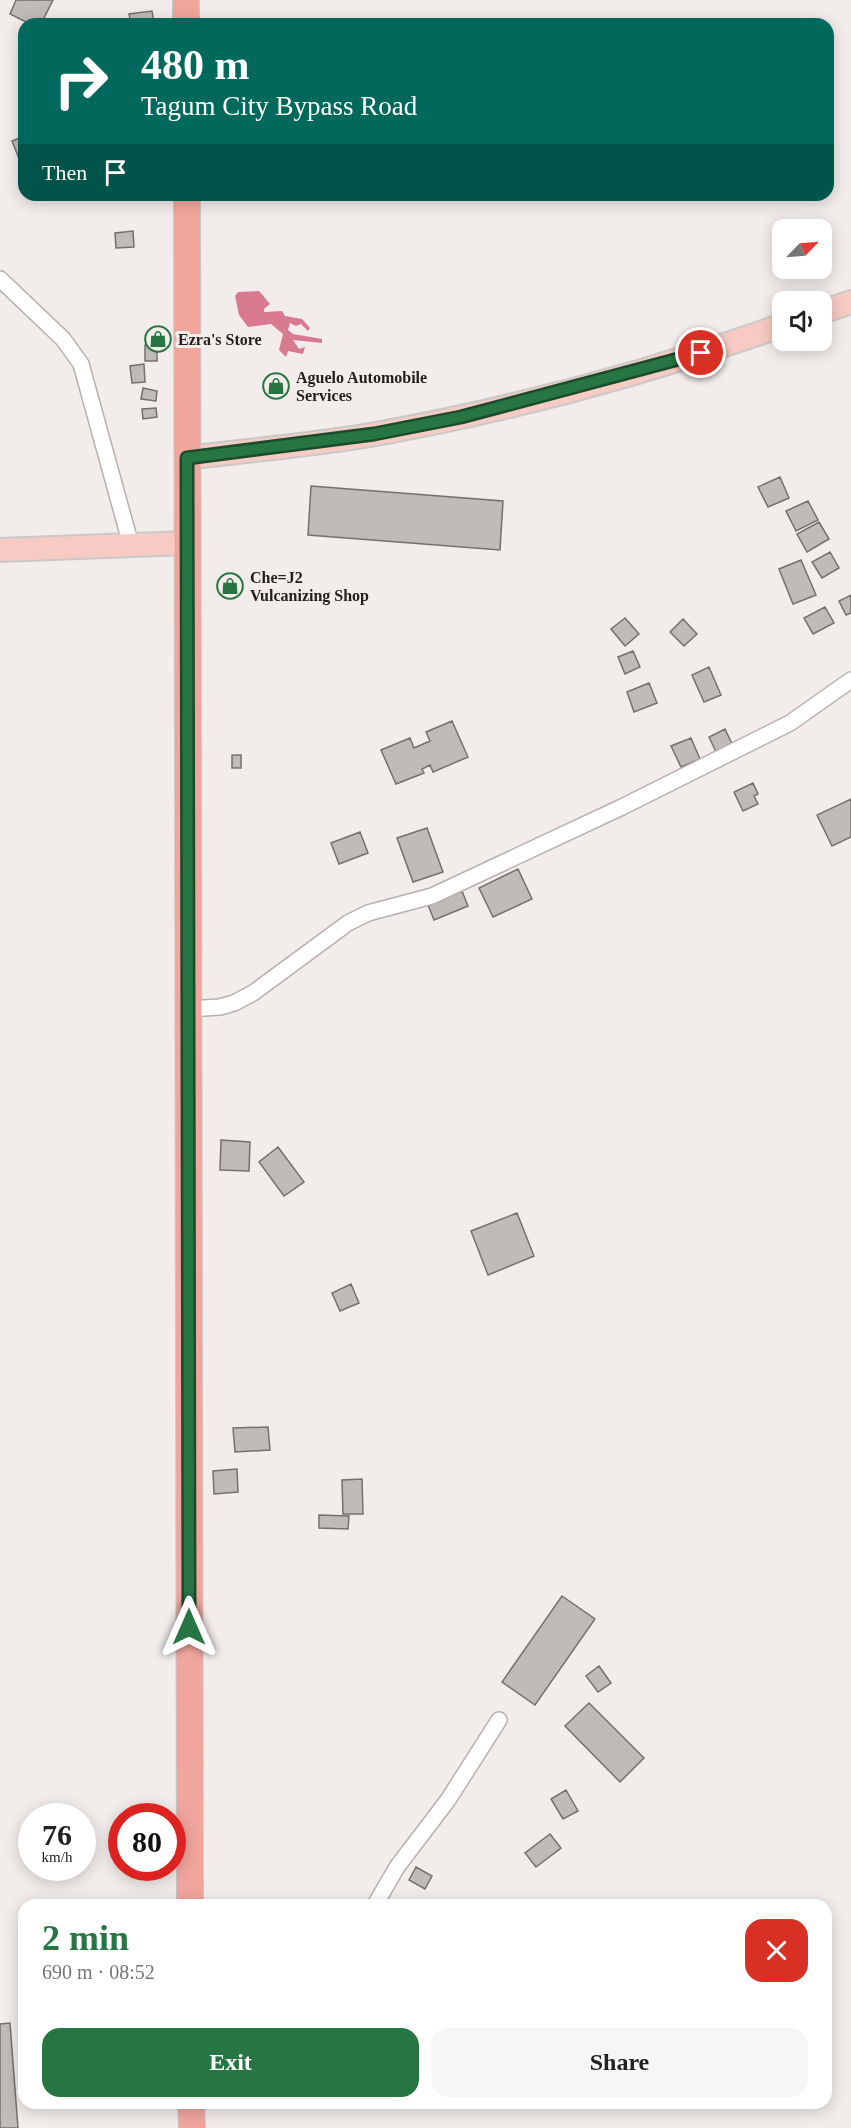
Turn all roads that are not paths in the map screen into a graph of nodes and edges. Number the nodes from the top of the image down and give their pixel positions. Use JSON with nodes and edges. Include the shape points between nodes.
{"nodes":[{"id":1,"x":186,"y":0,"type":"edge"},
{"id":2,"x":186,"y":18,"type":"edge"},
{"id":3,"x":187,"y":201,"type":"edge"},
{"id":4,"x":0,"y":279,"type":"edge"},
{"id":5,"x":851,"y":302,"type":"edge"},
{"id":6,"x":832,"y":309,"type":"edge"},
{"id":7,"x":772,"y":329,"type":"edge"},
{"id":8,"x":187,"y":458,"type":"junction"},
{"id":9,"x":187,"y":543,"type":"junction"},
{"id":10,"x":131,"y":544,"type":"junction"},
{"id":11,"x":0,"y":550,"type":"edge"},
{"id":12,"x":851,"y":680,"type":"edge"},
{"id":13,"x":188,"y":1009,"type":"junction"},
{"id":14,"x":499,"y":1720,"type":"dead end"},
{"id":15,"x":190,"y":1899,"type":"edge"},
{"id":16,"x":378,"y":1899,"type":"edge"},
{"id":17,"x":191,"y":2109,"type":"edge"},
{"id":18,"x":192,"y":2128,"type":"edge"}],
"edges":[{"from":1,"to":2,"type":"highway"},
{"from":3,"to":8,"type":"highway"},
{"from":4,"to":10,"type":"street","via":[[63,339],[81,364]]},
{"from":5,"to":6,"type":"main road"},
{"from":7,"to":8,"type":"main road","via":[[659,366],[461,417],[374,434]]},
{"from":8,"to":9,"type":"highway"},
{"from":9,"to":10,"type":"main road"},
{"from":9,"to":13,"type":"highway"},
{"from":10,"to":11,"type":"main road"},
{"from":12,"to":13,"type":"street","via":[[790,723],[622,807],[432,896],[381,908],[358,918],[234,1003]]},
{"from":13,"to":15,"type":"highway"},
{"from":14,"to":16,"type":"street"},
{"from":17,"to":18,"type":"highway"}]}
